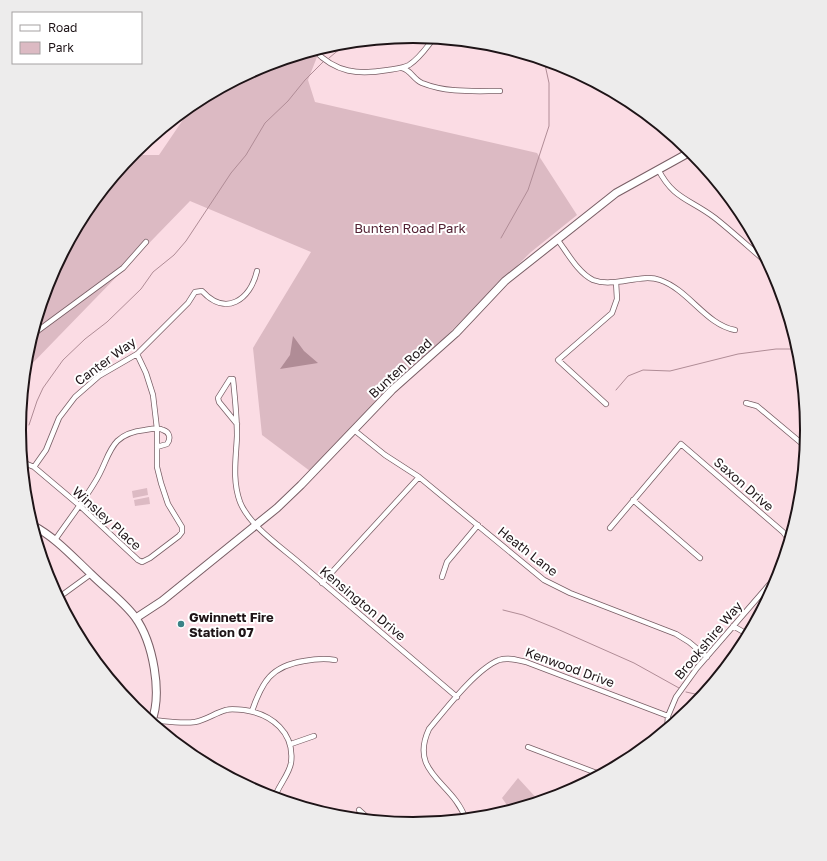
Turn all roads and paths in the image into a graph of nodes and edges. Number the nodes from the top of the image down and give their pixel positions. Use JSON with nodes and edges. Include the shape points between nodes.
{"nodes":[{"id":1,"x":430,"y":44,"type":"edge"},
{"id":2,"x":319,"y":55,"type":"edge"},
{"id":3,"x":399,"y":67,"type":"junction"},
{"id":4,"x":500,"y":91,"type":"dead end"},
{"id":5,"x":686,"y":154,"type":"edge"},
{"id":6,"x":658,"y":169,"type":"junction"},
{"id":7,"x":557,"y":239,"type":"junction"},
{"id":8,"x":146,"y":242,"type":"dead end"},
{"id":9,"x":760,"y":257,"type":"edge"},
{"id":10,"x":257,"y":271,"type":"dead end"},
{"id":11,"x":616,"y":282,"type":"junction"},
{"id":12,"x":39,"y":330,"type":"edge"},
{"id":13,"x":735,"y":330,"type":"dead end"},
{"id":14,"x":137,"y":354,"type":"junction"},
{"id":15,"x":746,"y":403,"type":"dead end"},
{"id":16,"x":606,"y":404,"type":"dead end"},
{"id":17,"x":237,"y":424,"type":"junction"},
{"id":18,"x":156,"y":429,"type":"junction"},
{"id":19,"x":354,"y":430,"type":"junction"},
{"id":20,"x":800,"y":443,"type":"edge"},
{"id":21,"x":157,"y":447,"type":"junction"},
{"id":22,"x":28,"y":464,"type":"edge"},
{"id":23,"x":34,"y":467,"type":"junction"},
{"id":24,"x":419,"y":478,"type":"junction"},
{"id":25,"x":633,"y":500,"type":"junction"},
{"id":26,"x":79,"y":505,"type":"junction"},
{"id":27,"x":256,"y":525,"type":"junction"},
{"id":28,"x":478,"y":525,"type":"junction"},
{"id":29,"x":610,"y":528,"type":"dead end"},
{"id":30,"x":39,"y":529,"type":"edge"},
{"id":31,"x":786,"y":536,"type":"edge"},
{"id":32,"x":55,"y":540,"type":"junction"},
{"id":33,"x":700,"y":558,"type":"dead end"},
{"id":34,"x":91,"y":574,"type":"junction"},
{"id":35,"x":442,"y":577,"type":"dead end"},
{"id":36,"x":770,"y":582,"type":"edge"},
{"id":37,"x":322,"y":583,"type":"junction"},
{"id":38,"x":63,"y":595,"type":"edge"},
{"id":39,"x":136,"y":618,"type":"junction"},
{"id":40,"x":733,"y":626,"type":"junction"},
{"id":41,"x":744,"y":632,"type":"edge"},
{"id":42,"x":707,"y":657,"type":"junction"},
{"id":43,"x":334,"y":660,"type":"dead end"},
{"id":44,"x":457,"y":697,"type":"junction"},
{"id":45,"x":252,"y":711,"type":"junction"},
{"id":46,"x":668,"y":716,"type":"junction"},
{"id":47,"x":152,"y":717,"type":"edge"},
{"id":48,"x":157,"y":721,"type":"edge"},
{"id":49,"x":667,"y":723,"type":"edge"},
{"id":50,"x":314,"y":736,"type":"dead end"},
{"id":51,"x":290,"y":744,"type":"junction"},
{"id":52,"x":528,"y":747,"type":"dead end"},
{"id":53,"x":595,"y":772,"type":"edge"},
{"id":54,"x":276,"y":793,"type":"edge"},
{"id":55,"x":359,"y":810,"type":"dead end"},
{"id":56,"x":365,"y":815,"type":"edge"},
{"id":57,"x":464,"y":815,"type":"edge"}],
"edges":[{"from":1,"to":3,"type":"street","via":[[421,56],[407,66]]},
{"from":2,"to":3,"type":"street","via":[[351,72],[368,74]]},
{"from":3,"to":4,"type":"street","via":[[408,70],[419,82],[431,86],[463,92]]},
{"from":5,"to":6,"type":"street","name":"Bunten Road"},
{"from":6,"to":7,"type":"street","name":"Bunten Road","via":[[612,196]]},
{"from":6,"to":9,"type":"street","via":[[670,189],[682,199],[705,211]]},
{"from":7,"to":11,"type":"street","via":[[581,271],[592,279]]},
{"from":7,"to":19,"type":"street","name":"Bunten Road","via":[[505,281],[456,333],[392,390]]},
{"from":8,"to":12,"type":"street","via":[[123,268]]},
{"from":10,"to":14,"type":"street","name":"Canter Way","via":[[253,285],[237,302],[217,302],[202,292],[195,292],[188,303]]},
{"from":11,"to":13,"type":"street","via":[[658,279],[671,284],[724,328]]},
{"from":11,"to":16,"type":"street","via":[[617,299],[612,312],[558,360]]},
{"from":14,"to":18,"type":"street","name":"Winsley Place","via":[[153,395]]},
{"from":14,"to":23,"type":"street","name":"Canter Way","via":[[99,376],[75,397],[59,418],[46,450]]},
{"from":15,"to":20,"type":"street","via":[[757,406]]},
{"from":17,"to":17,"type":"street","name":"Kensington Drive","via":[[218,398],[230,379],[233,379]]},
{"from":17,"to":27,"type":"street","name":"Kensington Drive","via":[[234,468],[237,488],[246,513]]},
{"from":18,"to":21,"type":"street","name":"Winsley Place"},
{"from":18,"to":21,"type":"street","via":[[167,431],[170,436],[167,444]]},
{"from":18,"to":26,"type":"street","via":[[139,430],[119,440],[106,457],[95,482]]},
{"from":19,"to":24,"type":"street","name":"Heath Lane","via":[[365,441]]},
{"from":19,"to":27,"type":"street","name":"Bunten Road","via":[[301,485]]},
{"from":21,"to":26,"type":"street","name":"Winsley Place","via":[[157,467],[161,482],[168,504],[182,527],[182,532],[150,558],[142,562],[138,560]]},
{"from":22,"to":23,"type":"street","name":"Winsley Place"},
{"from":23,"to":26,"type":"street","name":"Winsley Place"},
{"from":24,"to":28,"type":"street","name":"Heath Lane"},
{"from":24,"to":37,"type":"street"},
{"from":25,"to":29,"type":"street"},
{"from":25,"to":31,"type":"street","name":"Saxon Drive","via":[[681,444]]},
{"from":25,"to":33,"type":"street"},
{"from":26,"to":32,"type":"street"},
{"from":27,"to":37,"type":"street","name":"Kensington Drive"},
{"from":27,"to":39,"type":"street","name":"Bunten Road","via":[[162,601]]},
{"from":28,"to":35,"type":"street","via":[[447,562]]},
{"from":28,"to":42,"type":"street","name":"Heath Lane","via":[[544,580],[570,593],[676,634]]},
{"from":30,"to":32,"type":"street"},
{"from":32,"to":34,"type":"street"},
{"from":34,"to":38,"type":"street"},
{"from":34,"to":39,"type":"street"},
{"from":36,"to":40,"type":"street","name":"Brookshire Way"},
{"from":37,"to":44,"type":"street","name":"Kensington Drive"},
{"from":39,"to":47,"type":"street","via":[[147,639],[154,661],[156,686]]},
{"from":40,"to":41,"type":"street"},
{"from":40,"to":42,"type":"street","name":"Brookshire Way"},
{"from":42,"to":46,"type":"street","name":"Brookshire Way","via":[[676,697]]},
{"from":43,"to":45,"type":"street","via":[[324,658],[292,663],[279,668],[259,690]]},
{"from":44,"to":46,"type":"street","name":"Kenwood Drive","via":[[485,667],[500,660],[514,659]]},
{"from":44,"to":57,"type":"street","name":"Kenwood Drive","via":[[429,729],[423,748],[426,764],[459,803]]},
{"from":45,"to":48,"type":"street","via":[[227,710],[196,722]]},
{"from":45,"to":51,"type":"street","via":[[279,725]]},
{"from":46,"to":49,"type":"street","name":"Brookshire Way"},
{"from":50,"to":51,"type":"street"},
{"from":51,"to":54,"type":"street","via":[[290,765]]},
{"from":52,"to":53,"type":"street"},
{"from":55,"to":56,"type":"street"}]}
